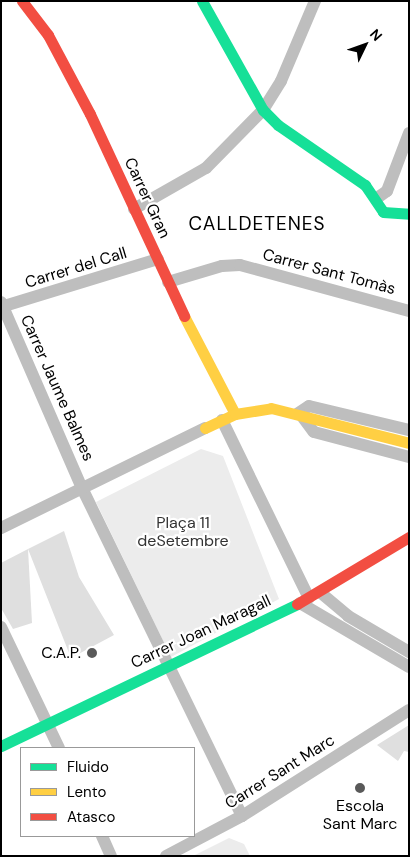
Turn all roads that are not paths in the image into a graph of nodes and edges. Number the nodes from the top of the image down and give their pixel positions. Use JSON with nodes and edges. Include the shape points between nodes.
{"nodes":[{"id":1,"x":22,"y":1,"type":"edge"},
{"id":2,"x":202,"y":1,"type":"edge"},
{"id":3,"x":315,"y":1,"type":"edge"},
{"id":4,"x":263,"y":110,"type":"junction"},
{"id":5,"x":409,"y":133,"type":"edge"},
{"id":6,"x":377,"y":198,"type":"junction"},
{"id":7,"x":134,"y":208,"type":"junction"},
{"id":8,"x":409,"y":214,"type":"edge"},
{"id":9,"x":158,"y":259,"type":"junction"},
{"id":10,"x":168,"y":282,"type":"junction"},
{"id":11,"x":2,"y":307,"type":"edge"},
{"id":12,"x":409,"y":311,"type":"edge"},
{"id":13,"x":235,"y":414,"type":"junction"},
{"id":14,"x":299,"y":415,"type":"junction"},
{"id":15,"x":222,"y":420,"type":"junction"},
{"id":16,"x":205,"y":428,"type":"joint"},
{"id":17,"x":409,"y":430,"type":"edge"},
{"id":18,"x":409,"y":443,"type":"edge"},
{"id":19,"x":409,"y":456,"type":"edge"},
{"id":20,"x":82,"y":488,"type":"junction"},
{"id":21,"x":1,"y":528,"type":"edge"},
{"id":22,"x":409,"y":537,"type":"edge"},
{"id":23,"x":310,"y":598,"type":"junction"},
{"id":24,"x":1,"y":627,"type":"edge"},
{"id":25,"x":409,"y":652,"type":"edge"},
{"id":26,"x":166,"y":665,"type":"junction"},
{"id":27,"x":409,"y":667,"type":"edge"},
{"id":28,"x":409,"y":710,"type":"edge"},
{"id":29,"x":47,"y":724,"type":"junction"},
{"id":30,"x":1,"y":746,"type":"edge"},
{"id":31,"x":58,"y":747,"type":"edge"},
{"id":32,"x":242,"y":816,"type":"junction"},
{"id":33,"x":102,"y":837,"type":"edge"},
{"id":34,"x":111,"y":856,"type":"edge"},
{"id":35,"x":166,"y":856,"type":"edge"}],
"edges":[{"from":1,"to":7,"type":"street","name":"Carrer Gran","via":[[48,35]]},
{"from":2,"to":4,"type":"street"},
{"from":3,"to":4,"type":"street","via":[[281,81]]},
{"from":4,"to":6,"type":"street","via":[[278,125],[365,184]]},
{"from":4,"to":7,"type":"street","via":[[206,168]]},
{"from":5,"to":6,"type":"street","via":[[388,190]]},
{"from":6,"to":8,"type":"street","via":[[383,212]]},
{"from":7,"to":9,"type":"street","name":"Carrer Gran"},
{"from":9,"to":10,"type":"street","name":"Carrer Gran"},
{"from":9,"to":11,"type":"street","name":"Carrer del Call"},
{"from":10,"to":12,"type":"street","name":"Carrer Sant Tomàs","via":[[240,265]]},
{"from":10,"to":13,"type":"street","name":"Carrer Gran"},
{"from":11,"to":20,"type":"street","name":"Carrer Jaume Balmes"},
{"from":13,"to":14,"type":"street","via":[[271,408]]},
{"from":13,"to":15,"type":"street"},
{"from":14,"to":17,"type":"street","via":[[309,406]]},
{"from":14,"to":18,"type":"street"},
{"from":14,"to":19,"type":"street","via":[[314,432]]},
{"from":15,"to":16,"type":"street"},
{"from":15,"to":23,"type":"street","via":[[243,456]]},
{"from":16,"to":20,"type":"street"},
{"from":20,"to":21,"type":"street"},
{"from":20,"to":26,"type":"street","name":"Carrer Jaume Balmes"},
{"from":22,"to":23,"type":"street","name":"Carrer Joan Maragall"},
{"from":23,"to":25,"type":"street"},
{"from":23,"to":26,"type":"street","name":"Carrer Joan Maragall"},
{"from":23,"to":27,"type":"street"},
{"from":24,"to":29,"type":"street"},
{"from":26,"to":29,"type":"street","name":"Carrer Joan Maragall"},
{"from":26,"to":32,"type":"street","name":"Carrer Jaume Balmes"},
{"from":28,"to":32,"type":"street","name":"Carrer Sant Marc"},
{"from":29,"to":30,"type":"street","name":"Carrer Joan Maragall"},
{"from":29,"to":31,"type":"street"},
{"from":32,"to":35,"type":"street","name":"Carrer Sant Marc"},
{"from":33,"to":34,"type":"street"}]}
